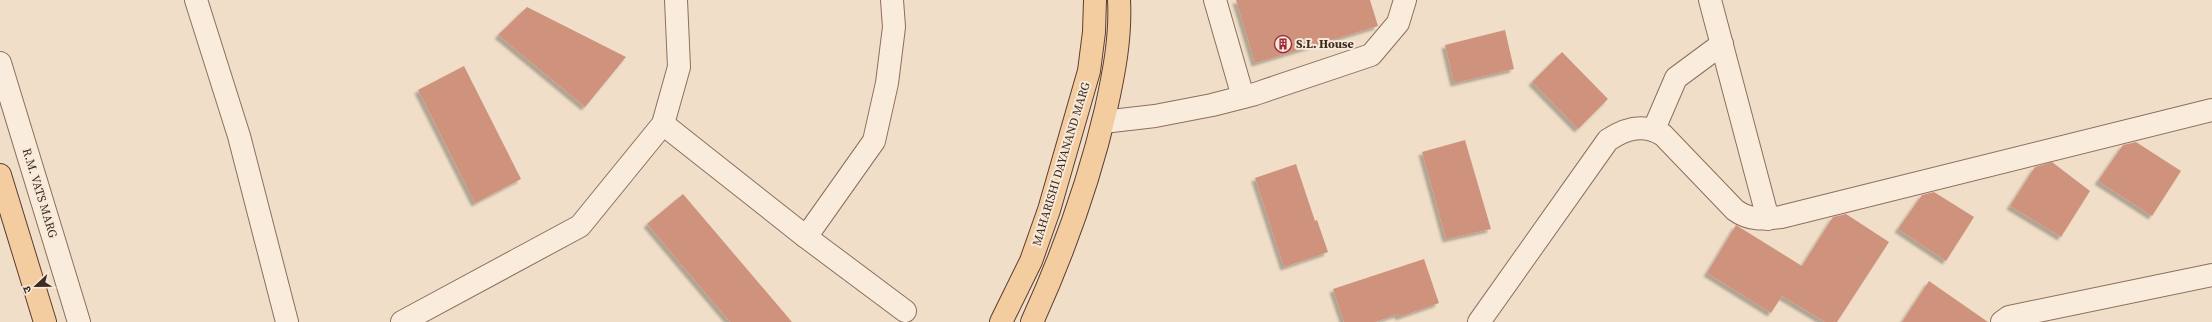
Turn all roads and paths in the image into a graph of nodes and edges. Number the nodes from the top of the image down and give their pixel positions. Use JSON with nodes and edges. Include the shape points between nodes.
{"nodes":[{"id":1,"x":196,"y":0,"type":"edge"},
{"id":2,"x":676,"y":0,"type":"edge"},
{"id":3,"x":892,"y":0,"type":"edge"},
{"id":4,"x":1095,"y":0,"type":"edge"},
{"id":5,"x":1119,"y":0,"type":"edge"},
{"id":6,"x":1215,"y":0,"type":"edge"},
{"id":7,"x":1405,"y":0,"type":"edge"},
{"id":8,"x":1710,"y":0,"type":"edge"},
{"id":9,"x":1722,"y":44,"type":"junction"},
{"id":10,"x":0,"y":63,"type":"edge"},
{"id":11,"x":1243,"y":97,"type":"junction"},
{"id":12,"x":2212,"y":110,"type":"edge"},
{"id":13,"x":1103,"y":122,"type":"junction"},
{"id":14,"x":663,"y":124,"type":"junction"},
{"id":15,"x":1654,"y":129,"type":"junction"},
{"id":16,"x":0,"y":175,"type":"edge"},
{"id":17,"x":1768,"y":219,"type":"junction"},
{"id":18,"x":806,"y":237,"type":"junction"},
{"id":19,"x":2212,"y":275,"type":"edge"},
{"id":20,"x":905,"y":311,"type":"dead end"},
{"id":21,"x":45,"y":322,"type":"edge"},
{"id":22,"x":79,"y":322,"type":"edge"},
{"id":23,"x":287,"y":322,"type":"edge"},
{"id":24,"x":402,"y":322,"type":"edge"},
{"id":25,"x":1001,"y":322,"type":"edge"},
{"id":26,"x":1032,"y":322,"type":"edge"},
{"id":27,"x":1479,"y":322,"type":"edge"},
{"id":28,"x":2002,"y":322,"type":"edge"}],
"edges":[{"from":1,"to":23,"type":"street","via":[[239,136]]},
{"from":2,"to":14,"type":"street","via":[[679,67]]},
{"from":3,"to":18,"type":"street","via":[[893,41],[874,141]]},
{"from":4,"to":25,"type":"main road","name":"MAHARISHI DAYANAND MARG","via":[[1089,71],[1049,210],[1031,261]]},
{"from":5,"to":13,"type":"main road","via":[[1117,51]]},
{"from":6,"to":11,"type":"street"},
{"from":7,"to":11,"type":"street","via":[[1398,23],[1371,55]]},
{"from":8,"to":9,"type":"street"},
{"from":9,"to":15,"type":"street","via":[[1676,78]]},
{"from":9,"to":17,"type":"street"},
{"from":10,"to":22,"type":"street","name":"R.M. VATS MARG"},
{"from":11,"to":13,"type":"street","via":[[1155,116]]},
{"from":12,"to":17,"type":"street"},
{"from":13,"to":26,"type":"main road","via":[[1093,162],[1055,271]]},
{"from":14,"to":18,"type":"street"},
{"from":14,"to":24,"type":"street","via":[[580,226]]},
{"from":15,"to":17,"type":"street","via":[[1663,135],[1735,210],[1743,216]]},
{"from":15,"to":27,"type":"street","via":[[1633,128],[1620,132],[1608,140]]},
{"from":16,"to":21,"type":"main road"},
{"from":18,"to":20,"type":"street"},
{"from":19,"to":28,"type":"street","via":[[2009,317]]}]}
